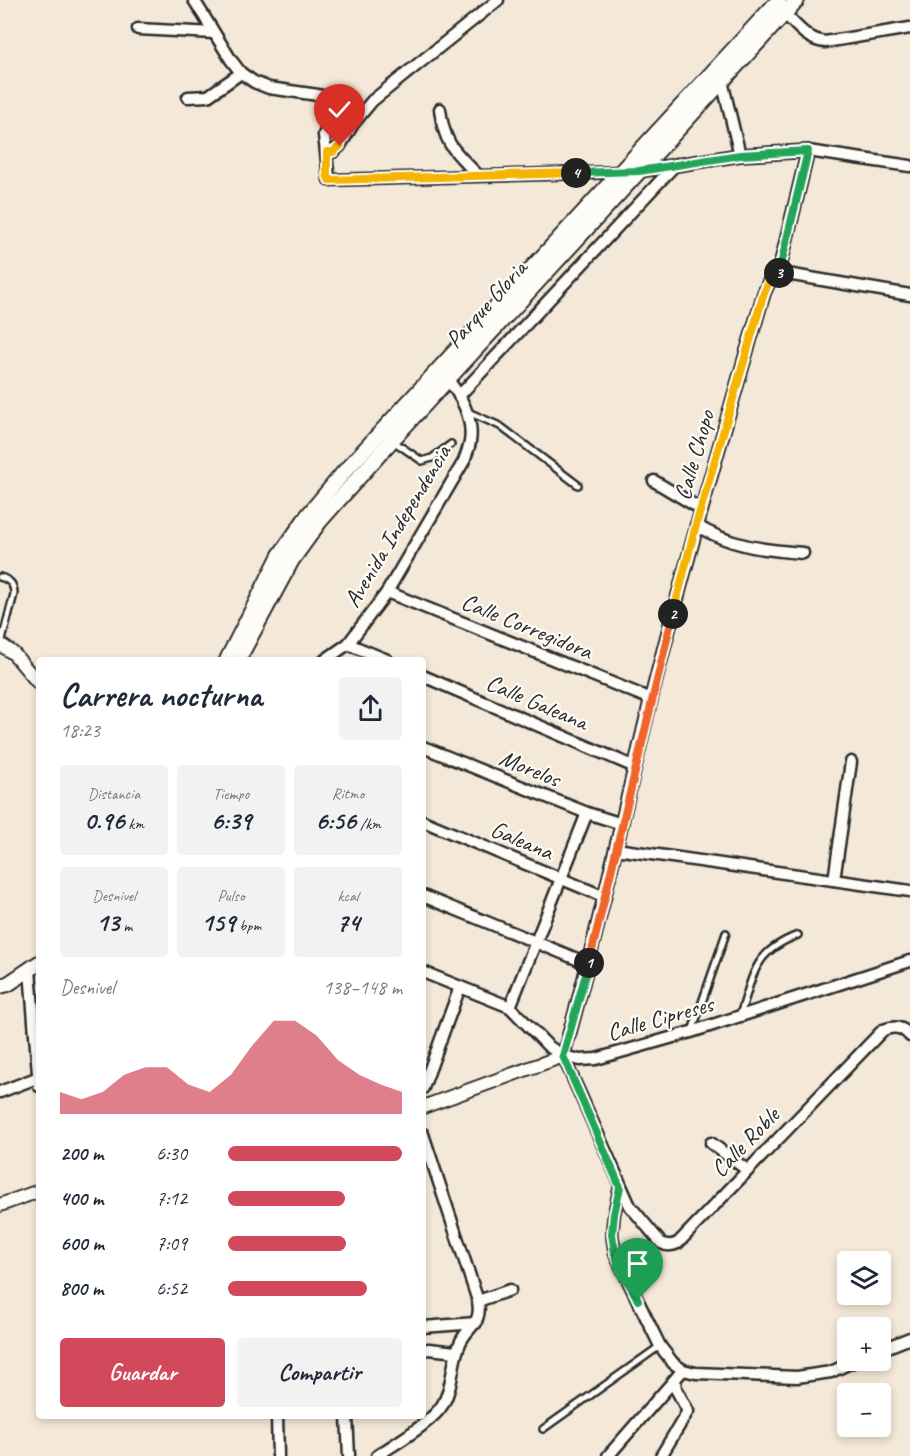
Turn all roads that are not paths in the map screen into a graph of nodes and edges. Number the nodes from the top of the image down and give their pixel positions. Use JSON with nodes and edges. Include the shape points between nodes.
{"nodes":[{"id":1,"x":194,"y":0,"type":"edge"},
{"id":2,"x":779,"y":0,"type":"edge"},
{"id":3,"x":797,"y":0,"type":"edge"},
{"id":4,"x":495,"y":1,"type":"edge"},
{"id":5,"x":784,"y":13,"type":"junction"},
{"id":6,"x":910,"y":28,"type":"edge"},
{"id":7,"x":138,"y":30,"type":"dead end"},
{"id":8,"x":214,"y":33,"type":"junction"},
{"id":9,"x":241,"y":73,"type":"junction"},
{"id":10,"x":722,"y":81,"type":"junction"},
{"id":11,"x":188,"y":97,"type":"dead end"},
{"id":12,"x":440,"y":109,"type":"dead end"},
{"id":13,"x":808,"y":151,"type":"junction"},
{"id":14,"x":327,"y":152,"type":"junction"},
{"id":15,"x":740,"y":155,"type":"junction"},
{"id":16,"x":676,"y":164,"type":"junction"},
{"id":17,"x":910,"y":166,"type":"edge"},
{"id":18,"x":639,"y":171,"type":"junction"},
{"id":19,"x":621,"y":172,"type":"junction"},
{"id":20,"x":478,"y":175,"type":"junction"},
{"id":21,"x":778,"y":275,"type":"junction"},
{"id":22,"x":910,"y":295,"type":"edge"},
{"id":23,"x":443,"y":375,"type":"junction"},
{"id":24,"x":459,"y":396,"type":"junction"},
{"id":25,"x":466,"y":411,"type":"junction"},
{"id":26,"x":392,"y":440,"type":"junction"},
{"id":27,"x":451,"y":444,"type":"dead end"},
{"id":28,"x":654,"y":481,"type":"dead end"},
{"id":29,"x":578,"y":485,"type":"dead end"},
{"id":30,"x":701,"y":509,"type":"junction"},
{"id":31,"x":696,"y":525,"type":"junction"},
{"id":32,"x":803,"y":553,"type":"dead end"},
{"id":33,"x":0,"y":577,"type":"edge"},
{"id":34,"x":387,"y":592,"type":"junction"},
{"id":35,"x":1,"y":644,"type":"edge"},
{"id":36,"x":348,"y":644,"type":"junction"},
{"id":37,"x":228,"y":657,"type":"edge"},
{"id":38,"x":240,"y":657,"type":"edge"},
{"id":39,"x":329,"y":657,"type":"edge"},
{"id":40,"x":380,"y":657,"type":"edge"},
{"id":41,"x":426,"y":677,"type":"edge"},
{"id":42,"x":36,"y":680,"type":"edge"},
{"id":43,"x":651,"y":699,"type":"junction"},
{"id":44,"x":426,"y":748,"type":"edge"},
{"id":45,"x":851,"y":762,"type":"dead end"},
{"id":46,"x":635,"y":767,"type":"junction"},
{"id":47,"x":587,"y":813,"type":"junction"},
{"id":48,"x":426,"y":822,"type":"edge"},
{"id":49,"x":622,"y":824,"type":"junction"},
{"id":50,"x":616,"y":849,"type":"junction"},
{"id":51,"x":561,"y":880,"type":"junction"},
{"id":52,"x":834,"y":880,"type":"junction"},
{"id":53,"x":910,"y":891,"type":"edge"},
{"id":54,"x":426,"y":897,"type":"edge"},
{"id":55,"x":605,"y":897,"type":"junction"},
{"id":56,"x":726,"y":933,"type":"dead end"},
{"id":57,"x":798,"y":935,"type":"dead end"},
{"id":58,"x":535,"y":942,"type":"junction"},
{"id":59,"x":910,"y":961,"type":"edge"},
{"id":60,"x":589,"y":963,"type":"junction"},
{"id":61,"x":34,"y":966,"type":"edge"},
{"id":62,"x":426,"y":973,"type":"edge"},
{"id":63,"x":3,"y":982,"type":"edge"},
{"id":64,"x":460,"y":987,"type":"junction"},
{"id":65,"x":36,"y":996,"type":"edge"},
{"id":66,"x":510,"y":1007,"type":"junction"},
{"id":67,"x":740,"y":1017,"type":"junction"},
{"id":68,"x":691,"y":1032,"type":"junction"},
{"id":69,"x":910,"y":1036,"type":"edge"},
{"id":70,"x":563,"y":1056,"type":"junction"},
{"id":71,"x":36,"y":1078,"type":"edge"},
{"id":72,"x":426,"y":1080,"type":"edge"},
{"id":73,"x":0,"y":1092,"type":"edge"},
{"id":74,"x":426,"y":1106,"type":"edge"},
{"id":75,"x":426,"y":1143,"type":"edge"},
{"id":76,"x":711,"y":1143,"type":"dead end"},
{"id":77,"x":747,"y":1170,"type":"junction"},
{"id":78,"x":620,"y":1187,"type":"junction"},
{"id":79,"x":36,"y":1192,"type":"edge"},
{"id":80,"x":0,"y":1205,"type":"edge"},
{"id":81,"x":510,"y":1290,"type":"dead end"},
{"id":82,"x":478,"y":1301,"type":"junction"},
{"id":83,"x":476,"y":1323,"type":"junction"},
{"id":84,"x":426,"y":1327,"type":"edge"},
{"id":85,"x":910,"y":1338,"type":"edge"},
{"id":86,"x":660,"y":1346,"type":"junction"},
{"id":87,"x":891,"y":1346,"type":"edge"},
{"id":88,"x":426,"y":1349,"type":"edge"},
{"id":89,"x":456,"y":1352,"type":"junction"},
{"id":90,"x":837,"y":1369,"type":"edge"},
{"id":91,"x":683,"y":1370,"type":"junction"},
{"id":92,"x":675,"y":1380,"type":"junction"},
{"id":93,"x":277,"y":1419,"type":"edge"},
{"id":94,"x":347,"y":1419,"type":"edge"},
{"id":95,"x":543,"y":1429,"type":"dead end"},
{"id":96,"x":278,"y":1456,"type":"edge"},
{"id":97,"x":349,"y":1456,"type":"edge"},
{"id":98,"x":377,"y":1456,"type":"edge"},
{"id":99,"x":608,"y":1456,"type":"edge"},
{"id":100,"x":661,"y":1456,"type":"edge"}],
"edges":[{"from":1,"to":8,"type":"street"},
{"from":2,"to":19,"type":"main road","name":"Parque Gloria"},
{"from":3,"to":5,"type":"main road","name":"Parque Gloria"},
{"from":4,"to":14,"type":"street","via":[[372,101],[340,146]]},
{"from":5,"to":6,"type":"street","via":[[809,37],[825,42]]},
{"from":5,"to":10,"type":"main road","name":"Parque Gloria"},
{"from":7,"to":8,"type":"street"},
{"from":8,"to":9,"type":"street"},
{"from":9,"to":11,"type":"street","via":[[208,96]]},
{"from":9,"to":14,"type":"street","via":[[268,88],[328,98],[333,104],[324,135]]},
{"from":10,"to":15,"type":"street"},
{"from":10,"to":18,"type":"main road","name":"Parque Gloria"},
{"from":12,"to":20,"type":"street","via":[[450,147]]},
{"from":13,"to":15,"type":"street"},
{"from":13,"to":17,"type":"street"},
{"from":13,"to":21,"type":"street","name":"Calle Chopo"},
{"from":14,"to":20,"type":"street","via":[[329,180]]},
{"from":15,"to":16,"type":"street"},
{"from":16,"to":18,"type":"street"},
{"from":16,"to":24,"type":"street"},
{"from":18,"to":19,"type":"street"},
{"from":18,"to":23,"type":"main road","name":"Parque Gloria"},
{"from":19,"to":20,"type":"street"},
{"from":19,"to":23,"type":"main road","name":"Parque Gloria"},
{"from":21,"to":22,"type":"street"},
{"from":21,"to":30,"type":"street","name":"Calle Chopo","via":[[764,293]]},
{"from":23,"to":24,"type":"street","name":"Avenida Independencia"},
{"from":23,"to":26,"type":"main road","name":"Parque Gloria"},
{"from":23,"to":37,"type":"main road","name":"Parque Gloria","via":[[344,472],[308,515],[280,555]]},
{"from":24,"to":25,"type":"street","name":"Avenida Independencia"},
{"from":25,"to":29,"type":"lane","via":[[500,426]]},
{"from":25,"to":34,"type":"street","name":"Avenida Independencia","via":[[471,435],[464,460]]},
{"from":26,"to":27,"type":"lane","via":[[422,460],[432,458]]},
{"from":26,"to":38,"type":"main road","name":"Parque Gloria","via":[[320,521],[292,560]]},
{"from":28,"to":30,"type":"street"},
{"from":30,"to":31,"type":"street","name":"Calle Chopo"},
{"from":31,"to":32,"type":"street","via":[[740,545]]},
{"from":31,"to":43,"type":"street","name":"Calle Chopo"},
{"from":33,"to":35,"type":"lane","via":[[14,587]]},
{"from":34,"to":36,"type":"street","name":"Avenida Independencia"},
{"from":34,"to":43,"type":"street","name":"Calle Corregidora"},
{"from":35,"to":42,"type":"street"},
{"from":36,"to":39,"type":"street","name":"Avenida Independencia"},
{"from":36,"to":40,"type":"street"},
{"from":41,"to":46,"type":"street","name":"Calle Galeana"},
{"from":43,"to":46,"type":"street","name":"Calle Chopo"},
{"from":44,"to":47,"type":"street","name":"Morelos"},
{"from":45,"to":52,"type":"street"},
{"from":46,"to":49,"type":"street","name":"Calle Chopo"},
{"from":47,"to":49,"type":"street","name":"Morelos"},
{"from":47,"to":51,"type":"street"},
{"from":48,"to":51,"type":"street","name":"Galeana"},
{"from":49,"to":50,"type":"street","name":"Calle Chopo"},
{"from":50,"to":52,"type":"street"},
{"from":50,"to":55,"type":"street","name":"Calle Chopo"},
{"from":51,"to":55,"type":"street","name":"Galeana"},
{"from":51,"to":58,"type":"street"},
{"from":52,"to":53,"type":"street"},
{"from":54,"to":58,"type":"street"},
{"from":55,"to":60,"type":"street","name":"Calle Chopo"},
{"from":56,"to":68,"type":"lane"},
{"from":57,"to":67,"type":"lane","via":[[765,954],[756,967]]},
{"from":58,"to":60,"type":"street"},
{"from":58,"to":66,"type":"street"},
{"from":59,"to":67,"type":"street","name":"Calle Cipreses"},
{"from":60,"to":70,"type":"street","name":"Calle Chopo"},
{"from":61,"to":63,"type":"main road"},
{"from":61,"to":65,"type":"street"},
{"from":62,"to":64,"type":"street"},
{"from":64,"to":66,"type":"street"},
{"from":64,"to":72,"type":"street"},
{"from":66,"to":70,"type":"street"},
{"from":67,"to":68,"type":"street","name":"Calle Cipreses"},
{"from":68,"to":70,"type":"street","name":"Calle Cipreses","via":[[596,1059]]},
{"from":69,"to":77,"type":"street","name":"Calle Roble","via":[[901,1028],[883,1030]]},
{"from":70,"to":74,"type":"street","name":"Calle Cipreses"},
{"from":70,"to":78,"type":"street"},
{"from":71,"to":73,"type":"street"},
{"from":75,"to":82,"type":"street"},
{"from":76,"to":77,"type":"street"},
{"from":77,"to":78,"type":"street","name":"Calle Roble","via":[[672,1246],[661,1243],[630,1206]]},
{"from":78,"to":86,"type":"street","via":[[612,1234],[615,1254]]},
{"from":79,"to":80,"type":"street"},
{"from":81,"to":82,"type":"street"},
{"from":82,"to":83,"type":"street"},
{"from":83,"to":84,"type":"street"},
{"from":83,"to":89,"type":"street"},
{"from":85,"to":87,"type":"street"},
{"from":86,"to":91,"type":"street"},
{"from":86,"to":95,"type":"lane"},
{"from":88,"to":89,"type":"street"},
{"from":89,"to":98,"type":"street","via":[[443,1404],[434,1416]]},
{"from":90,"to":91,"type":"street","via":[[797,1377]]},
{"from":91,"to":92,"type":"street"},
{"from":92,"to":99,"type":"street"},
{"from":92,"to":100,"type":"street","via":[[688,1411]]},
{"from":93,"to":96,"type":"street"},
{"from":94,"to":97,"type":"street"}]}
